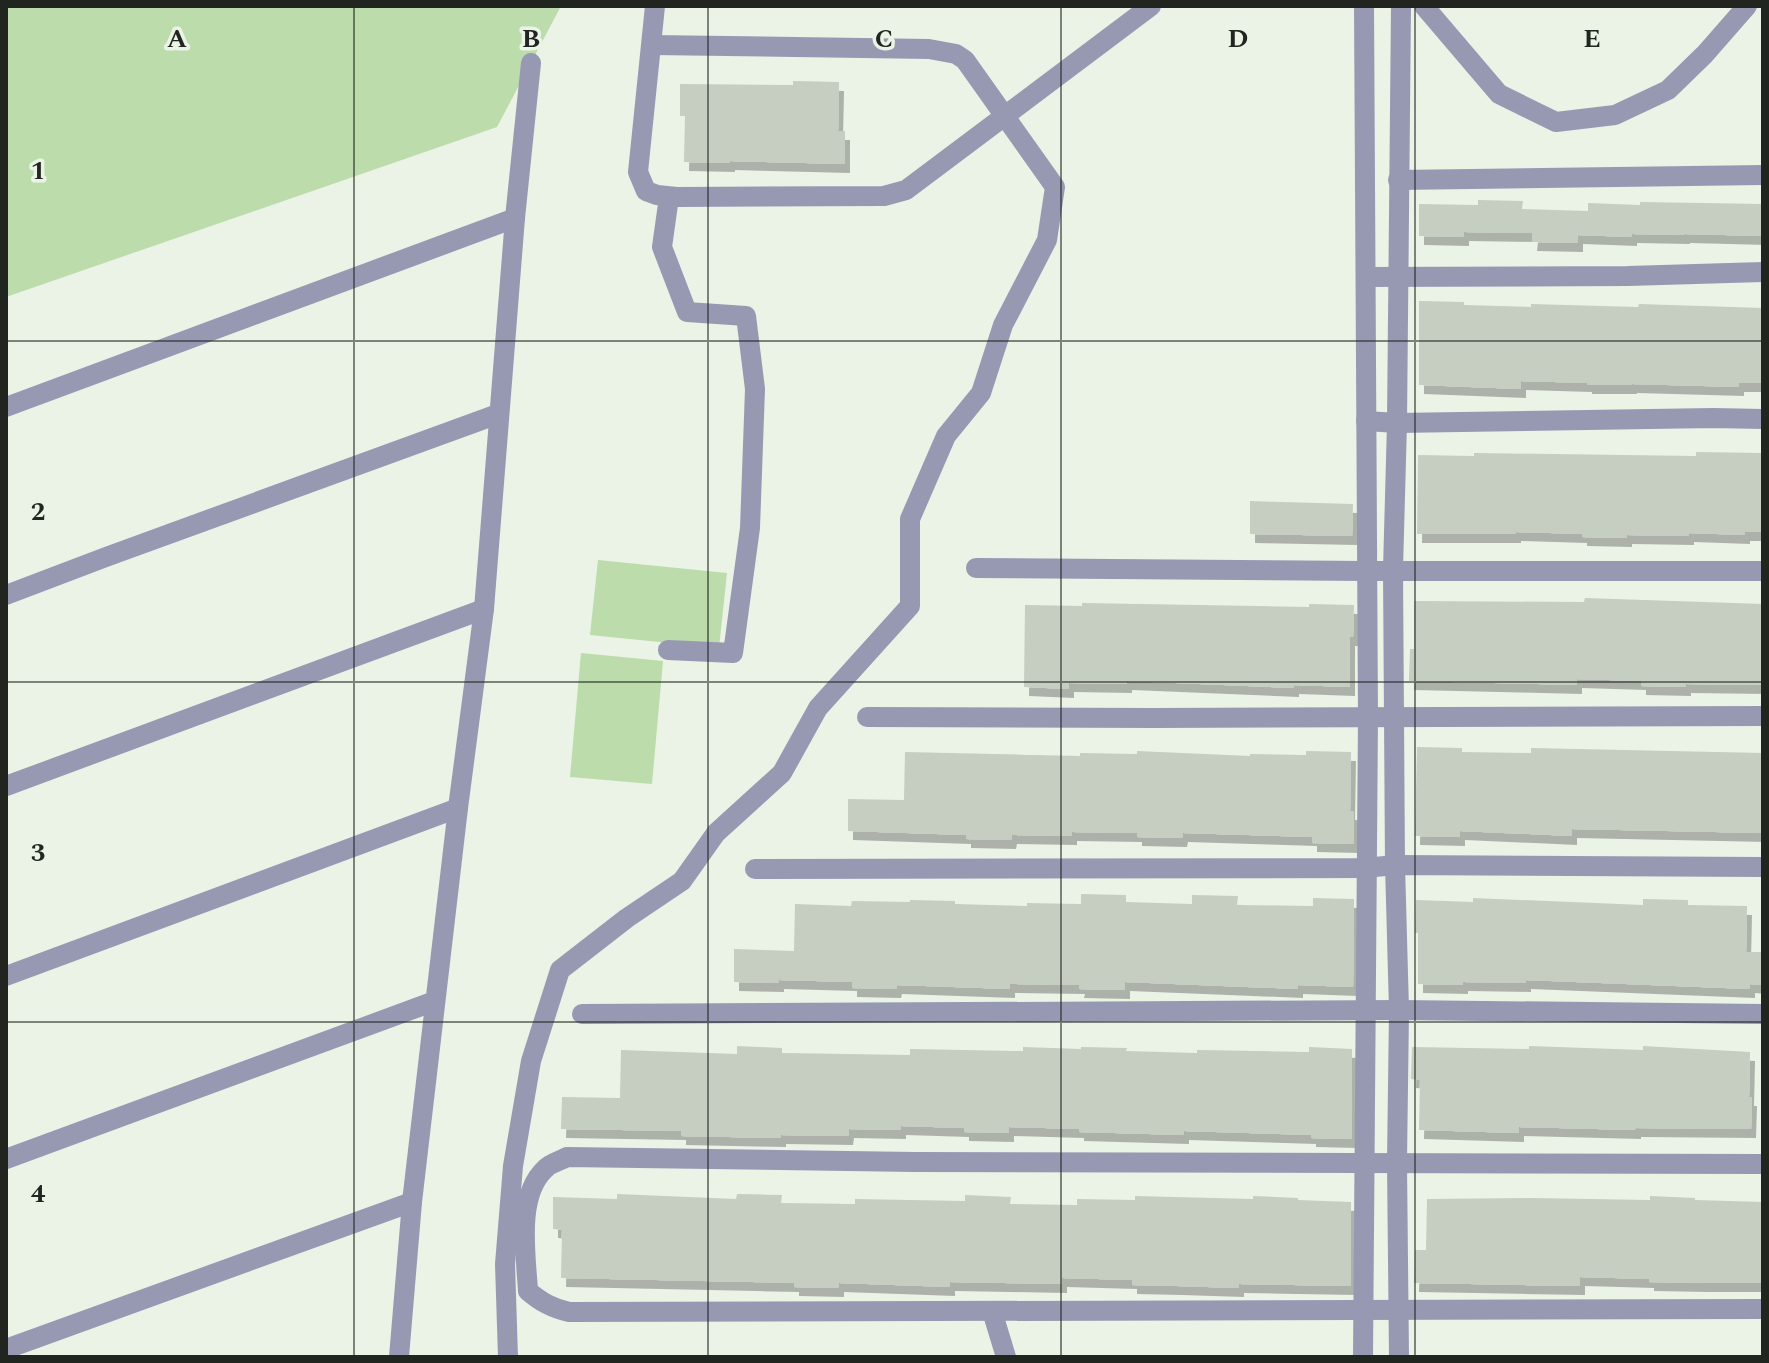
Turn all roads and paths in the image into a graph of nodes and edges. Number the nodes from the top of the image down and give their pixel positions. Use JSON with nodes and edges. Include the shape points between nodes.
{"nodes":[{"id":1,"x":655,"y":6,"type":"edge"},
{"id":2,"x":1151,"y":6,"type":"edge"},
{"id":3,"x":1364,"y":6,"type":"edge"},
{"id":4,"x":1401,"y":6,"type":"edge"},
{"id":5,"x":1424,"y":6,"type":"edge"},
{"id":6,"x":1747,"y":6,"type":"edge"},
{"id":7,"x":652,"y":45,"type":"junction"},
{"id":8,"x":531,"y":63,"type":"dead end"},
{"id":9,"x":1005,"y":116,"type":"junction"},
{"id":10,"x":1763,"y":175,"type":"edge"},
{"id":11,"x":1398,"y":180,"type":"junction"},
{"id":12,"x":669,"y":197,"type":"junction"},
{"id":13,"x":515,"y":218,"type":"junction"},
{"id":14,"x":1763,"y":272,"type":"edge"},
{"id":15,"x":1397,"y":275,"type":"junction"},
{"id":16,"x":1366,"y":277,"type":"junction"},
{"id":17,"x":6,"y":407,"type":"edge"},
{"id":18,"x":498,"y":414,"type":"junction"},
{"id":19,"x":1763,"y":419,"type":"edge"},
{"id":20,"x":1366,"y":421,"type":"junction"},
{"id":21,"x":1397,"y":423,"type":"junction"},
{"id":22,"x":976,"y":568,"type":"dead end"},
{"id":23,"x":1393,"y":570,"type":"junction"},
{"id":24,"x":1366,"y":571,"type":"junction"},
{"id":25,"x":1763,"y":571,"type":"edge"},
{"id":26,"x":6,"y":595,"type":"edge"},
{"id":27,"x":484,"y":609,"type":"junction"},
{"id":28,"x":668,"y":650,"type":"dead end"},
{"id":29,"x":1395,"y":716,"type":"junction"},
{"id":30,"x":1763,"y":716,"type":"edge"},
{"id":31,"x":867,"y":717,"type":"dead end"},
{"id":32,"x":1368,"y":717,"type":"junction"},
{"id":33,"x":6,"y":786,"type":"edge"},
{"id":34,"x":458,"y":808,"type":"junction"},
{"id":35,"x":1395,"y":865,"type":"junction"},
{"id":36,"x":1763,"y":867,"type":"edge"},
{"id":37,"x":1365,"y":868,"type":"junction"},
{"id":38,"x":755,"y":869,"type":"dead end"},
{"id":39,"x":6,"y":976,"type":"edge"},
{"id":40,"x":435,"y":1001,"type":"junction"},
{"id":41,"x":1399,"y":1010,"type":"junction"},
{"id":42,"x":1365,"y":1011,"type":"junction"},
{"id":43,"x":582,"y":1014,"type":"dead end"},
{"id":44,"x":1763,"y":1014,"type":"edge"},
{"id":45,"x":6,"y":1159,"type":"edge"},
{"id":46,"x":1364,"y":1163,"type":"junction"},
{"id":47,"x":1397,"y":1163,"type":"junction"},
{"id":48,"x":1763,"y":1164,"type":"edge"},
{"id":49,"x":412,"y":1202,"type":"junction"},
{"id":50,"x":1763,"y":1309,"type":"edge"},
{"id":51,"x":1398,"y":1310,"type":"junction"},
{"id":52,"x":992,"y":1311,"type":"junction"},
{"id":53,"x":1362,"y":1311,"type":"junction"},
{"id":54,"x":6,"y":1349,"type":"edge"},
{"id":55,"x":399,"y":1357,"type":"edge"},
{"id":56,"x":508,"y":1357,"type":"edge"},
{"id":57,"x":1006,"y":1357,"type":"edge"},
{"id":58,"x":1363,"y":1357,"type":"edge"},
{"id":59,"x":1399,"y":1357,"type":"edge"}],
"edges":[{"from":1,"to":7,"type":"street"},
{"from":2,"to":9,"type":"street"},
{"from":3,"to":16,"type":"street"},
{"from":4,"to":11,"type":"street"},
{"from":5,"to":6,"type":"street","via":[[1499,94],[1556,122],[1615,115],[1668,90]]},
{"from":7,"to":9,"type":"street","via":[[944,51],[965,60]]},
{"from":7,"to":12,"type":"street","via":[[638,172],[646,191]]},
{"from":8,"to":13,"type":"street"},
{"from":9,"to":12,"type":"street","via":[[906,190],[884,196]]},
{"from":9,"to":56,"type":"street","via":[[1055,187],[1047,240],[1003,325],[981,393],[946,436],[910,519],[910,606],[818,708],[782,773],[716,833],[682,881],[560,970],[531,1061],[513,1166],[505,1264]]},
{"from":10,"to":11,"type":"street"},
{"from":11,"to":15,"type":"street"},
{"from":12,"to":28,"type":"street","via":[[662,247],[687,312],[746,316],[755,389],[750,528],[733,653]]},
{"from":13,"to":17,"type":"street"},
{"from":13,"to":18,"type":"street"},
{"from":14,"to":15,"type":"street"},
{"from":15,"to":16,"type":"street"},
{"from":15,"to":21,"type":"street"},
{"from":16,"to":20,"type":"street"},
{"from":18,"to":26,"type":"street"},
{"from":18,"to":27,"type":"street"},
{"from":19,"to":21,"type":"street"},
{"from":20,"to":21,"type":"street"},
{"from":20,"to":24,"type":"street"},
{"from":21,"to":23,"type":"street"},
{"from":22,"to":24,"type":"street"},
{"from":23,"to":24,"type":"street"},
{"from":23,"to":25,"type":"street"},
{"from":23,"to":29,"type":"street"},
{"from":24,"to":32,"type":"street"},
{"from":27,"to":33,"type":"street"},
{"from":27,"to":34,"type":"street"},
{"from":29,"to":30,"type":"street"},
{"from":29,"to":32,"type":"street"},
{"from":29,"to":35,"type":"street"},
{"from":31,"to":32,"type":"street"},
{"from":32,"to":37,"type":"street"},
{"from":34,"to":39,"type":"street"},
{"from":34,"to":40,"type":"street"},
{"from":35,"to":36,"type":"street"},
{"from":35,"to":37,"type":"street"},
{"from":35,"to":41,"type":"street"},
{"from":37,"to":38,"type":"street"},
{"from":37,"to":42,"type":"street"},
{"from":40,"to":45,"type":"street"},
{"from":40,"to":49,"type":"street"},
{"from":41,"to":42,"type":"street"},
{"from":41,"to":44,"type":"street"},
{"from":41,"to":47,"type":"street"},
{"from":42,"to":43,"type":"street"},
{"from":42,"to":46,"type":"street"},
{"from":46,"to":47,"type":"street"},
{"from":46,"to":52,"type":"street","via":[[567,1157],[547,1166],[531,1188],[525,1239],[528,1291],[553,1308]]},
{"from":46,"to":53,"type":"street"},
{"from":47,"to":48,"type":"street"},
{"from":47,"to":51,"type":"street"},
{"from":49,"to":54,"type":"street"},
{"from":49,"to":55,"type":"street"},
{"from":50,"to":51,"type":"street"},
{"from":51,"to":53,"type":"street"},
{"from":51,"to":59,"type":"street"},
{"from":52,"to":53,"type":"street"},
{"from":52,"to":57,"type":"street"},
{"from":53,"to":58,"type":"street"}]}
